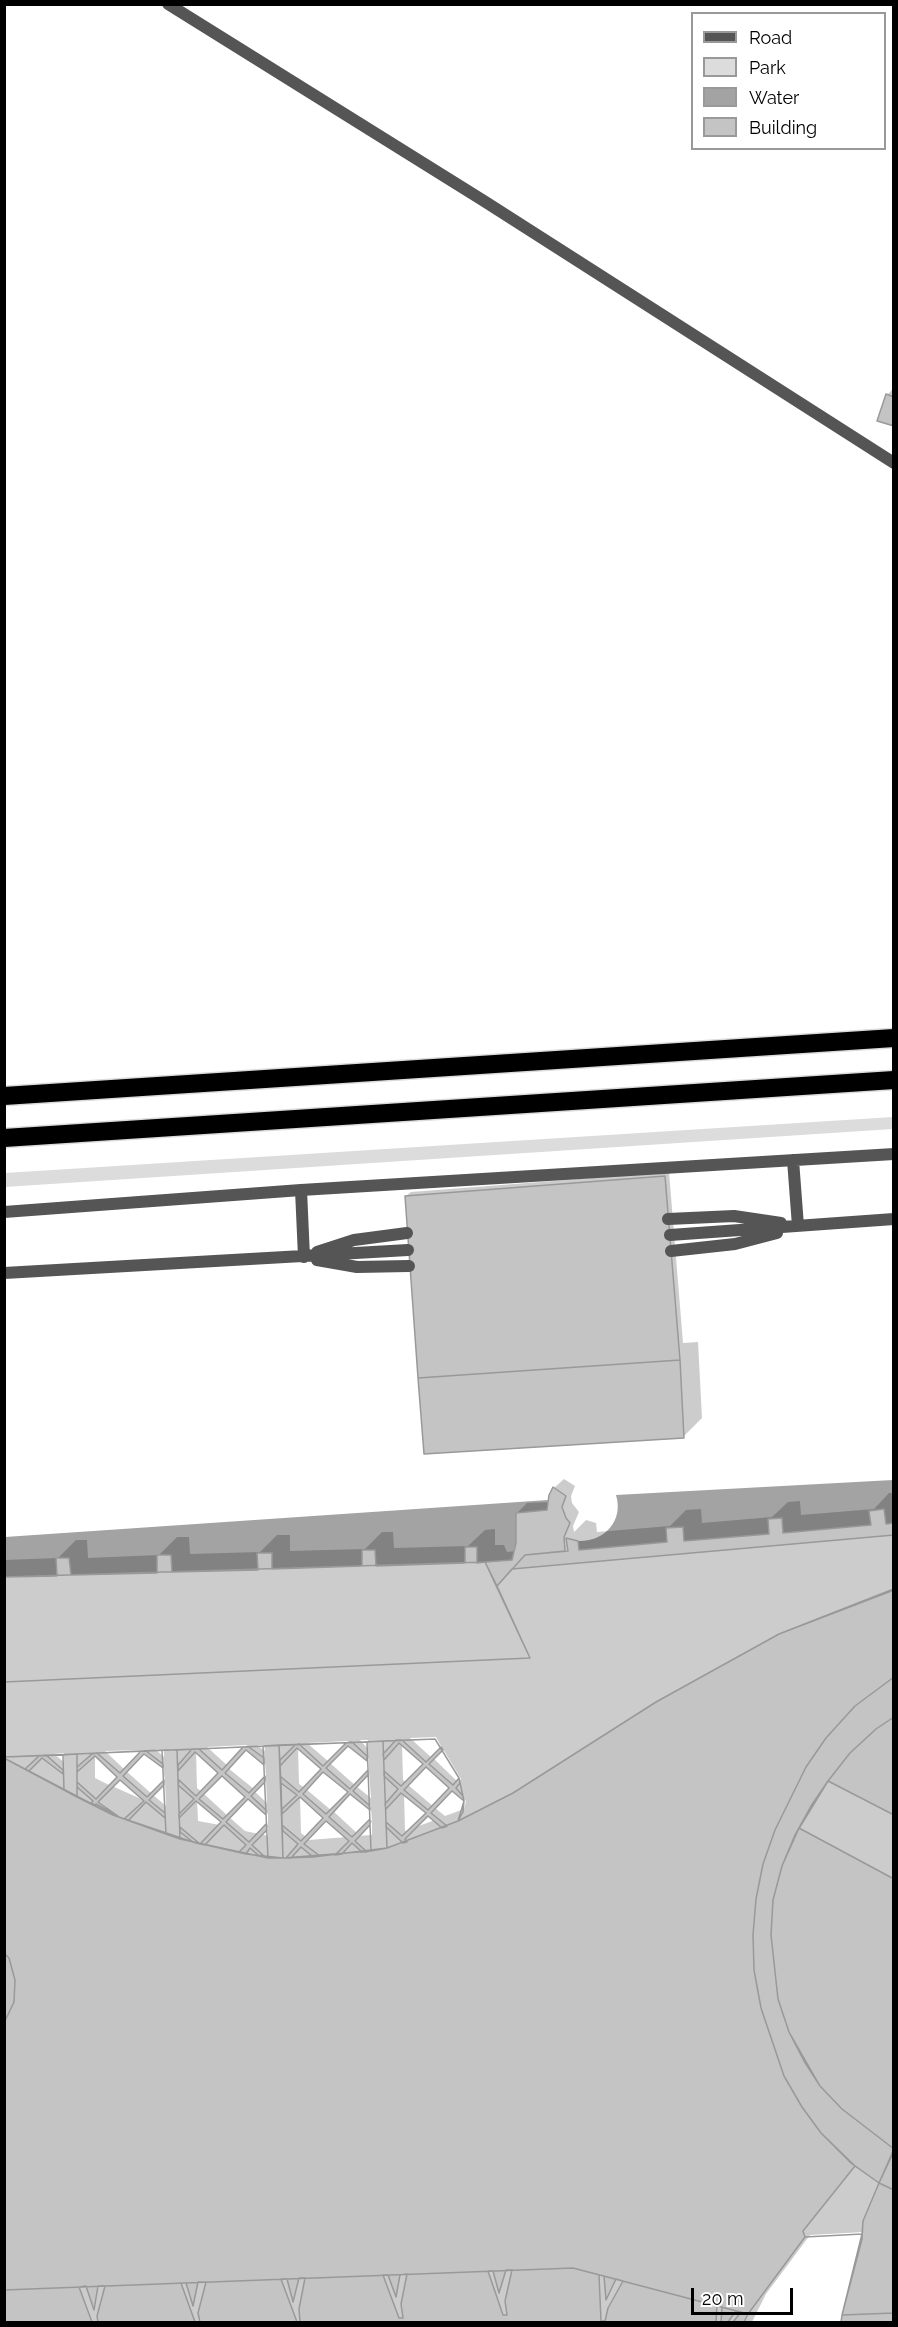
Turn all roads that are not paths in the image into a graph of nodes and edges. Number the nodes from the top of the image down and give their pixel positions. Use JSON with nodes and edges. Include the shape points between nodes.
{"nodes":[{"id":1,"x":168,"y":4,"type":"edge"},
{"id":2,"x":894,"y":463,"type":"edge"},
{"id":3,"x":894,"y":1038,"type":"edge"},
{"id":4,"x":894,"y":1080,"type":"edge"},
{"id":5,"x":4,"y":1096,"type":"edge"},
{"id":6,"x":4,"y":1138,"type":"edge"},
{"id":7,"x":894,"y":1154,"type":"edge"},
{"id":8,"x":793,"y":1160,"type":"junction"},
{"id":9,"x":301,"y":1190,"type":"junction"},
{"id":10,"x":4,"y":1212,"type":"edge"},
{"id":11,"x":668,"y":1219,"type":"dead end"},
{"id":12,"x":894,"y":1219,"type":"edge"},
{"id":13,"x":798,"y":1226,"type":"junction"},
{"id":14,"x":406,"y":1233,"type":"dead end"},
{"id":15,"x":670,"y":1235,"type":"dead end"},
{"id":16,"x":408,"y":1250,"type":"dead end"},
{"id":17,"x":671,"y":1251,"type":"dead end"},
{"id":18,"x":304,"y":1257,"type":"junction"},
{"id":19,"x":410,"y":1266,"type":"dead end"},
{"id":20,"x":4,"y":1273,"type":"edge"}],
"edges":[{"from":1,"to":2,"type":"street"},
{"from":3,"to":5,"type":"highway"},
{"from":4,"to":6,"type":"highway"},
{"from":7,"to":8,"type":"street"},
{"from":8,"to":9,"type":"street"},
{"from":8,"to":13,"type":"street"},
{"from":9,"to":10,"type":"street"},
{"from":9,"to":18,"type":"street"},
{"from":11,"to":13,"type":"street","via":[[734,1216]]},
{"from":12,"to":13,"type":"street"},
{"from":13,"to":15,"type":"street"},
{"from":13,"to":17,"type":"street","via":[[735,1244]]},
{"from":14,"to":18,"type":"street","via":[[354,1240]]},
{"from":16,"to":18,"type":"street"},
{"from":18,"to":19,"type":"street","via":[[357,1267]]},
{"from":18,"to":20,"type":"street"}]}
